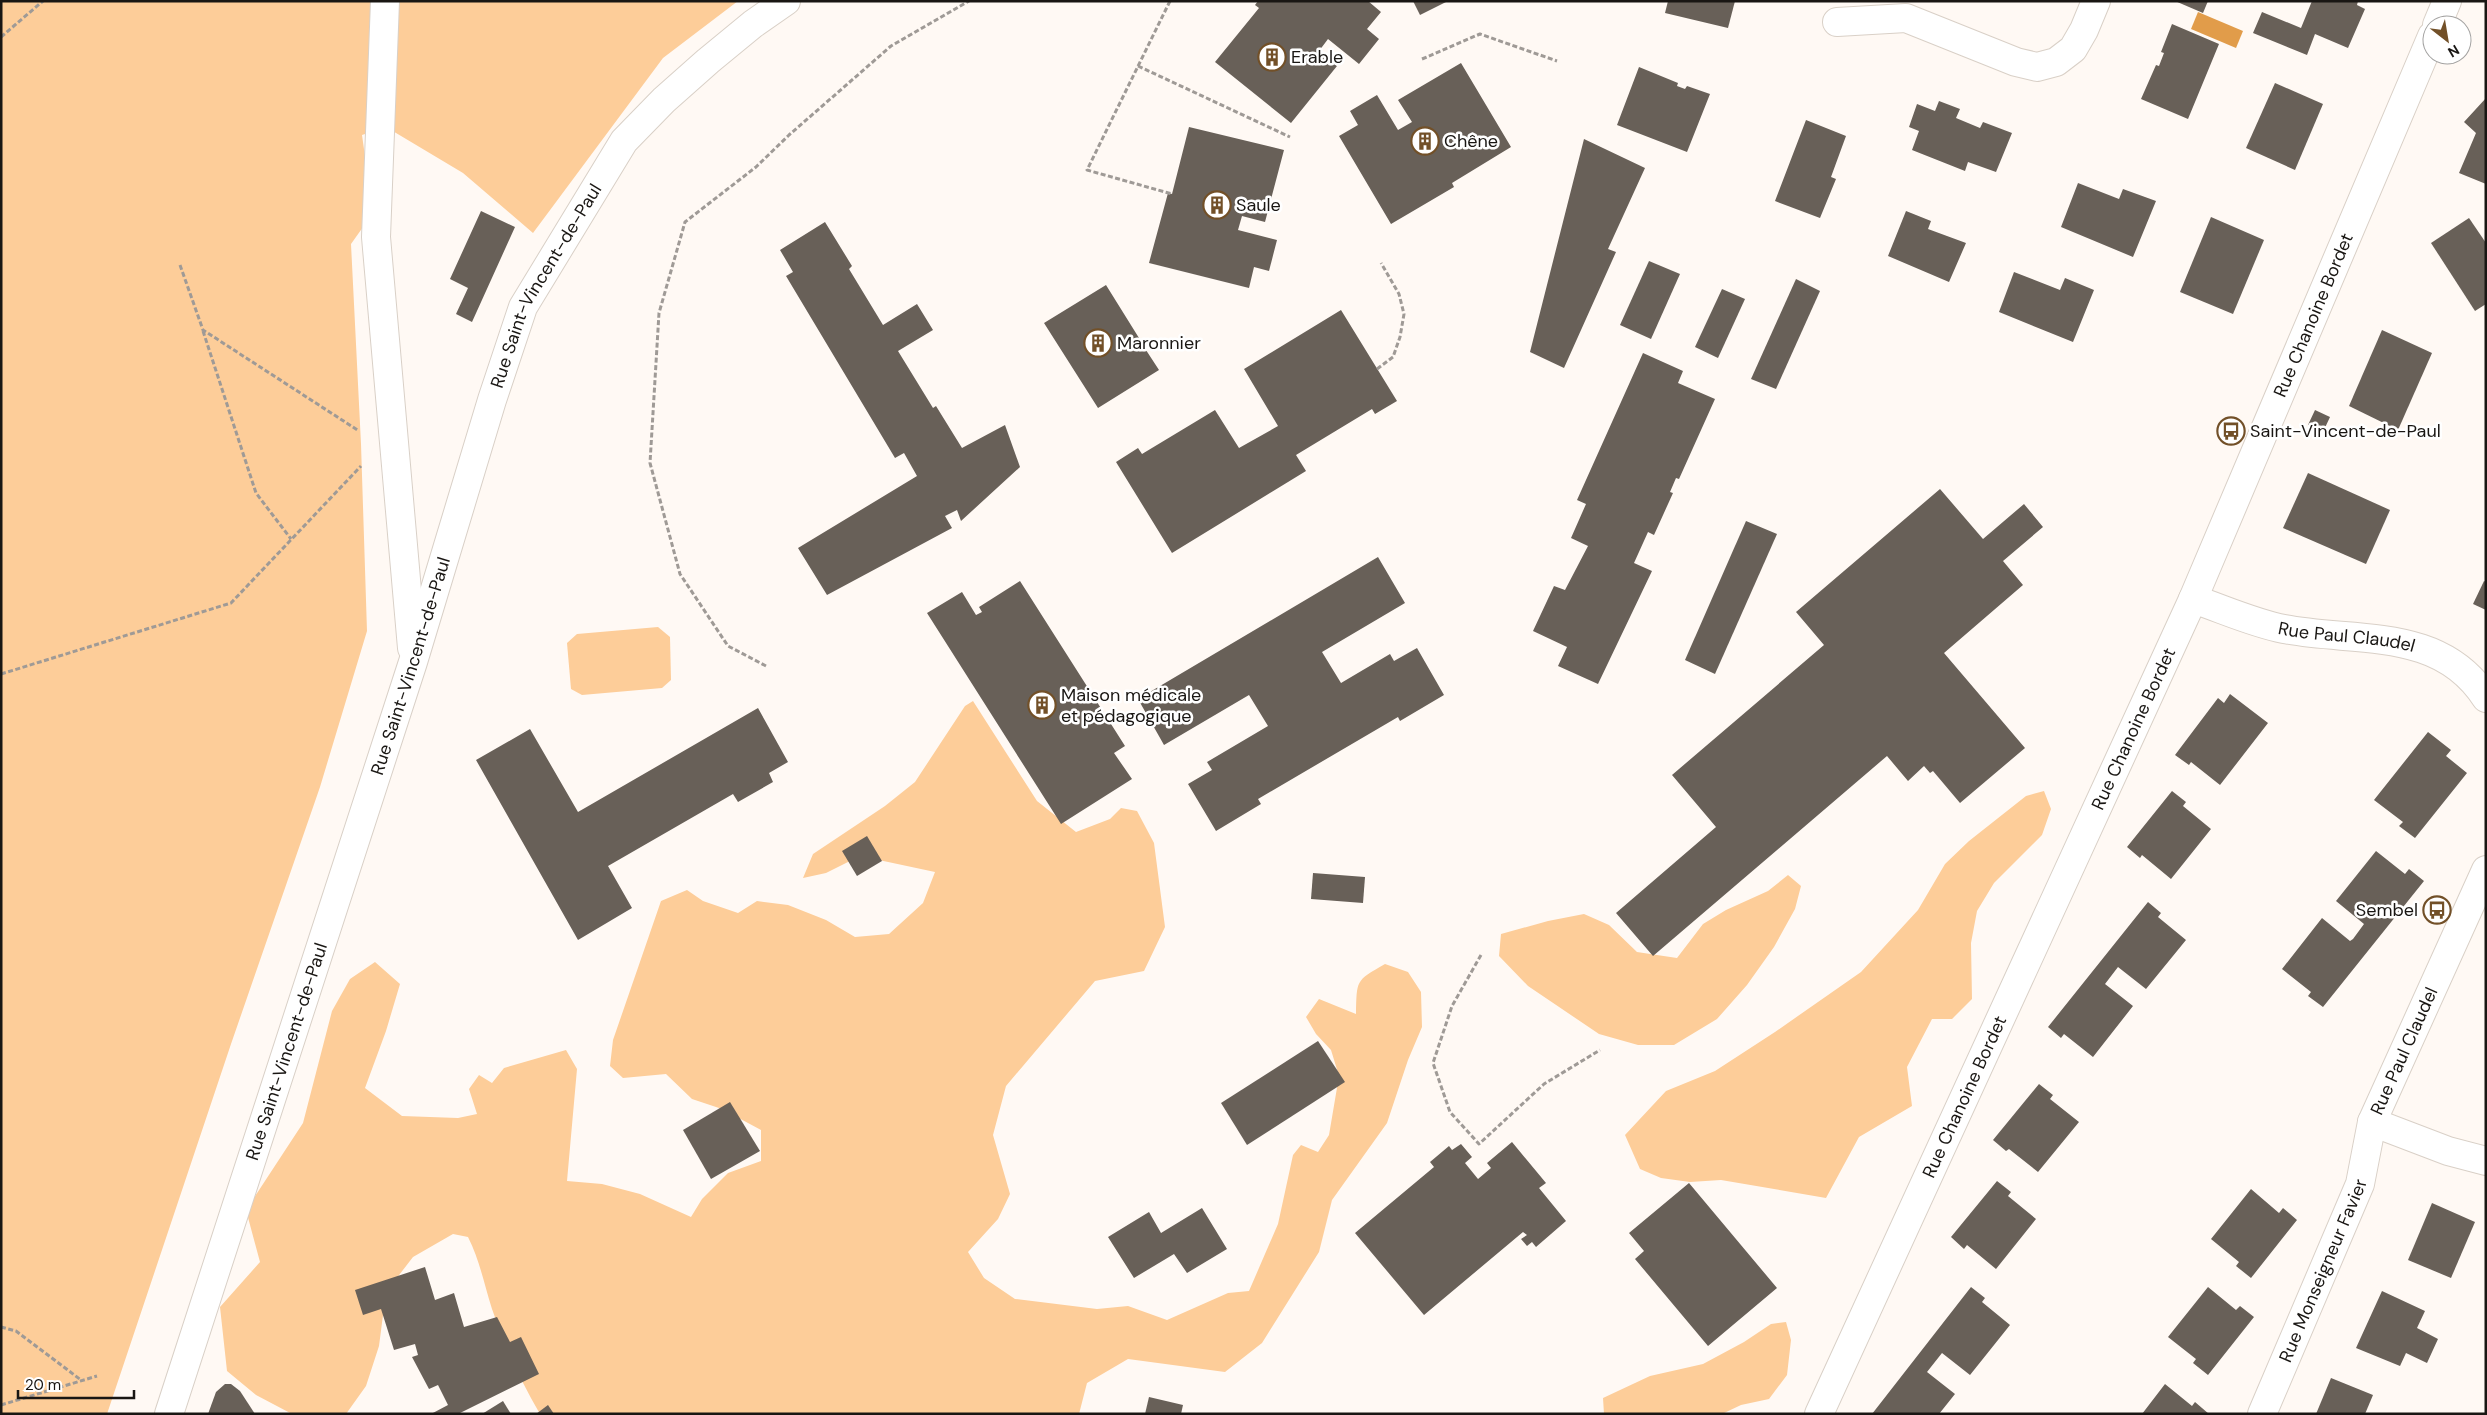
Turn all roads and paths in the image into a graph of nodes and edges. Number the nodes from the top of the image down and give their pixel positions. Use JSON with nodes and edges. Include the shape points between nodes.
{"nodes":[{"id":1,"x":43,"y":1,"type":"edge"},
{"id":2,"x":385,"y":1,"type":"edge"},
{"id":3,"x":786,"y":1,"type":"edge"},
{"id":4,"x":969,"y":1,"type":"edge"},
{"id":5,"x":1170,"y":1,"type":"edge"},
{"id":6,"x":2096,"y":1,"type":"edge"},
{"id":7,"x":2447,"y":1,"type":"edge"},
{"id":8,"x":2441,"y":15,"type":"edge"},
{"id":9,"x":1837,"y":22,"type":"dead end"},
{"id":10,"x":1,"y":37,"type":"edge"},
{"id":11,"x":1422,"y":59,"type":"dead end"},
{"id":12,"x":2422,"y":60,"type":"edge"},
{"id":13,"x":1557,"y":61,"type":"dead end"},
{"id":14,"x":1138,"y":66,"type":"junction"},
{"id":15,"x":1290,"y":137,"type":"dead end"},
{"id":16,"x":1172,"y":194,"type":"dead end"},
{"id":17,"x":1381,"y":263,"type":"dead end"},
{"id":18,"x":180,"y":265,"type":"dead end"},
{"id":19,"x":203,"y":330,"type":"junction"},
{"id":20,"x":1377,"y":369,"type":"dead end"},
{"id":21,"x":360,"y":432,"type":"dead end"},
{"id":22,"x":362,"y":457,"type":"dead end"},
{"id":23,"x":291,"y":539,"type":"junction"},
{"id":24,"x":2193,"y":598,"type":"junction"},
{"id":25,"x":413,"y":662,"type":"junction"},
{"id":26,"x":766,"y":666,"type":"dead end"},
{"id":27,"x":1,"y":674,"type":"edge"},
{"id":28,"x":2486,"y":698,"type":"edge"},
{"id":29,"x":2486,"y":870,"type":"edge"},
{"id":30,"x":1481,"y":955,"type":"dead end"},
{"id":31,"x":1600,"y":1050,"type":"dead end"},
{"id":32,"x":2372,"y":1122,"type":"junction"},
{"id":33,"x":2486,"y":1161,"type":"edge"},
{"id":34,"x":1,"y":1327,"type":"edge"},
{"id":35,"x":97,"y":1376,"type":"dead end"},
{"id":36,"x":82,"y":1380,"type":"junction"},
{"id":37,"x":1,"y":1405,"type":"edge"},
{"id":38,"x":169,"y":1414,"type":"edge"},
{"id":39,"x":1819,"y":1414,"type":"edge"},
{"id":40,"x":2262,"y":1414,"type":"edge"}],
"edges":[{"from":1,"to":10,"type":"path"},
{"from":2,"to":25,"type":"street","via":[[376,237]]},
{"from":3,"to":25,"type":"street","name":"Rue Saint-Vincent-de-Paul","via":[[708,61],[624,141],[523,306]]},
{"from":4,"to":26,"type":"path","via":[[891,46],[756,167],[685,222],[659,313],[650,463],[680,574],[728,646]]},
{"from":5,"to":14,"type":"path"},
{"from":6,"to":9,"type":"street","via":[[2073,49],[2056,62],[2037,66],[2016,62],[1906,18]]},
{"from":7,"to":8,"type":"street"},
{"from":11,"to":13,"type":"path","via":[[1480,34]]},
{"from":12,"to":24,"type":"street","name":"Rue Chanoine Bordet"},
{"from":14,"to":15,"type":"path"},
{"from":14,"to":16,"type":"path","via":[[1087,170]]},
{"from":17,"to":20,"type":"path","via":[[1399,294],[1404,314],[1393,358]]},
{"from":18,"to":19,"type":"path"},
{"from":19,"to":21,"type":"path"},
{"from":19,"to":23,"type":"path","via":[[256,493]]},
{"from":22,"to":23,"type":"path","via":[[362,466]]},
{"from":23,"to":27,"type":"path","via":[[231,603]]},
{"from":24,"to":28,"type":"street","name":"Rue Paul Claudel","via":[[2283,629],[2390,640],[2437,654],[2456,664]]},
{"from":24,"to":39,"type":"street","name":"Rue Chanoine Bordet"},
{"from":25,"to":38,"type":"street","name":"Rue Saint-Vincent-de-Paul"},
{"from":29,"to":32,"type":"street","name":"Rue Paul Claudel"},
{"from":30,"to":31,"type":"path","via":[[1452,1006],[1433,1063],[1450,1112],[1479,1144],[1544,1084]]},
{"from":32,"to":33,"type":"street","name":"Rue Paul Claudel","via":[[2448,1151]]},
{"from":32,"to":40,"type":"street","name":"Rue Monseigneur Favier","via":[[2360,1184]]},
{"from":34,"to":36,"type":"path","via":[[16,1331]]},
{"from":35,"to":36,"type":"path"},
{"from":36,"to":37,"type":"path"}]}
